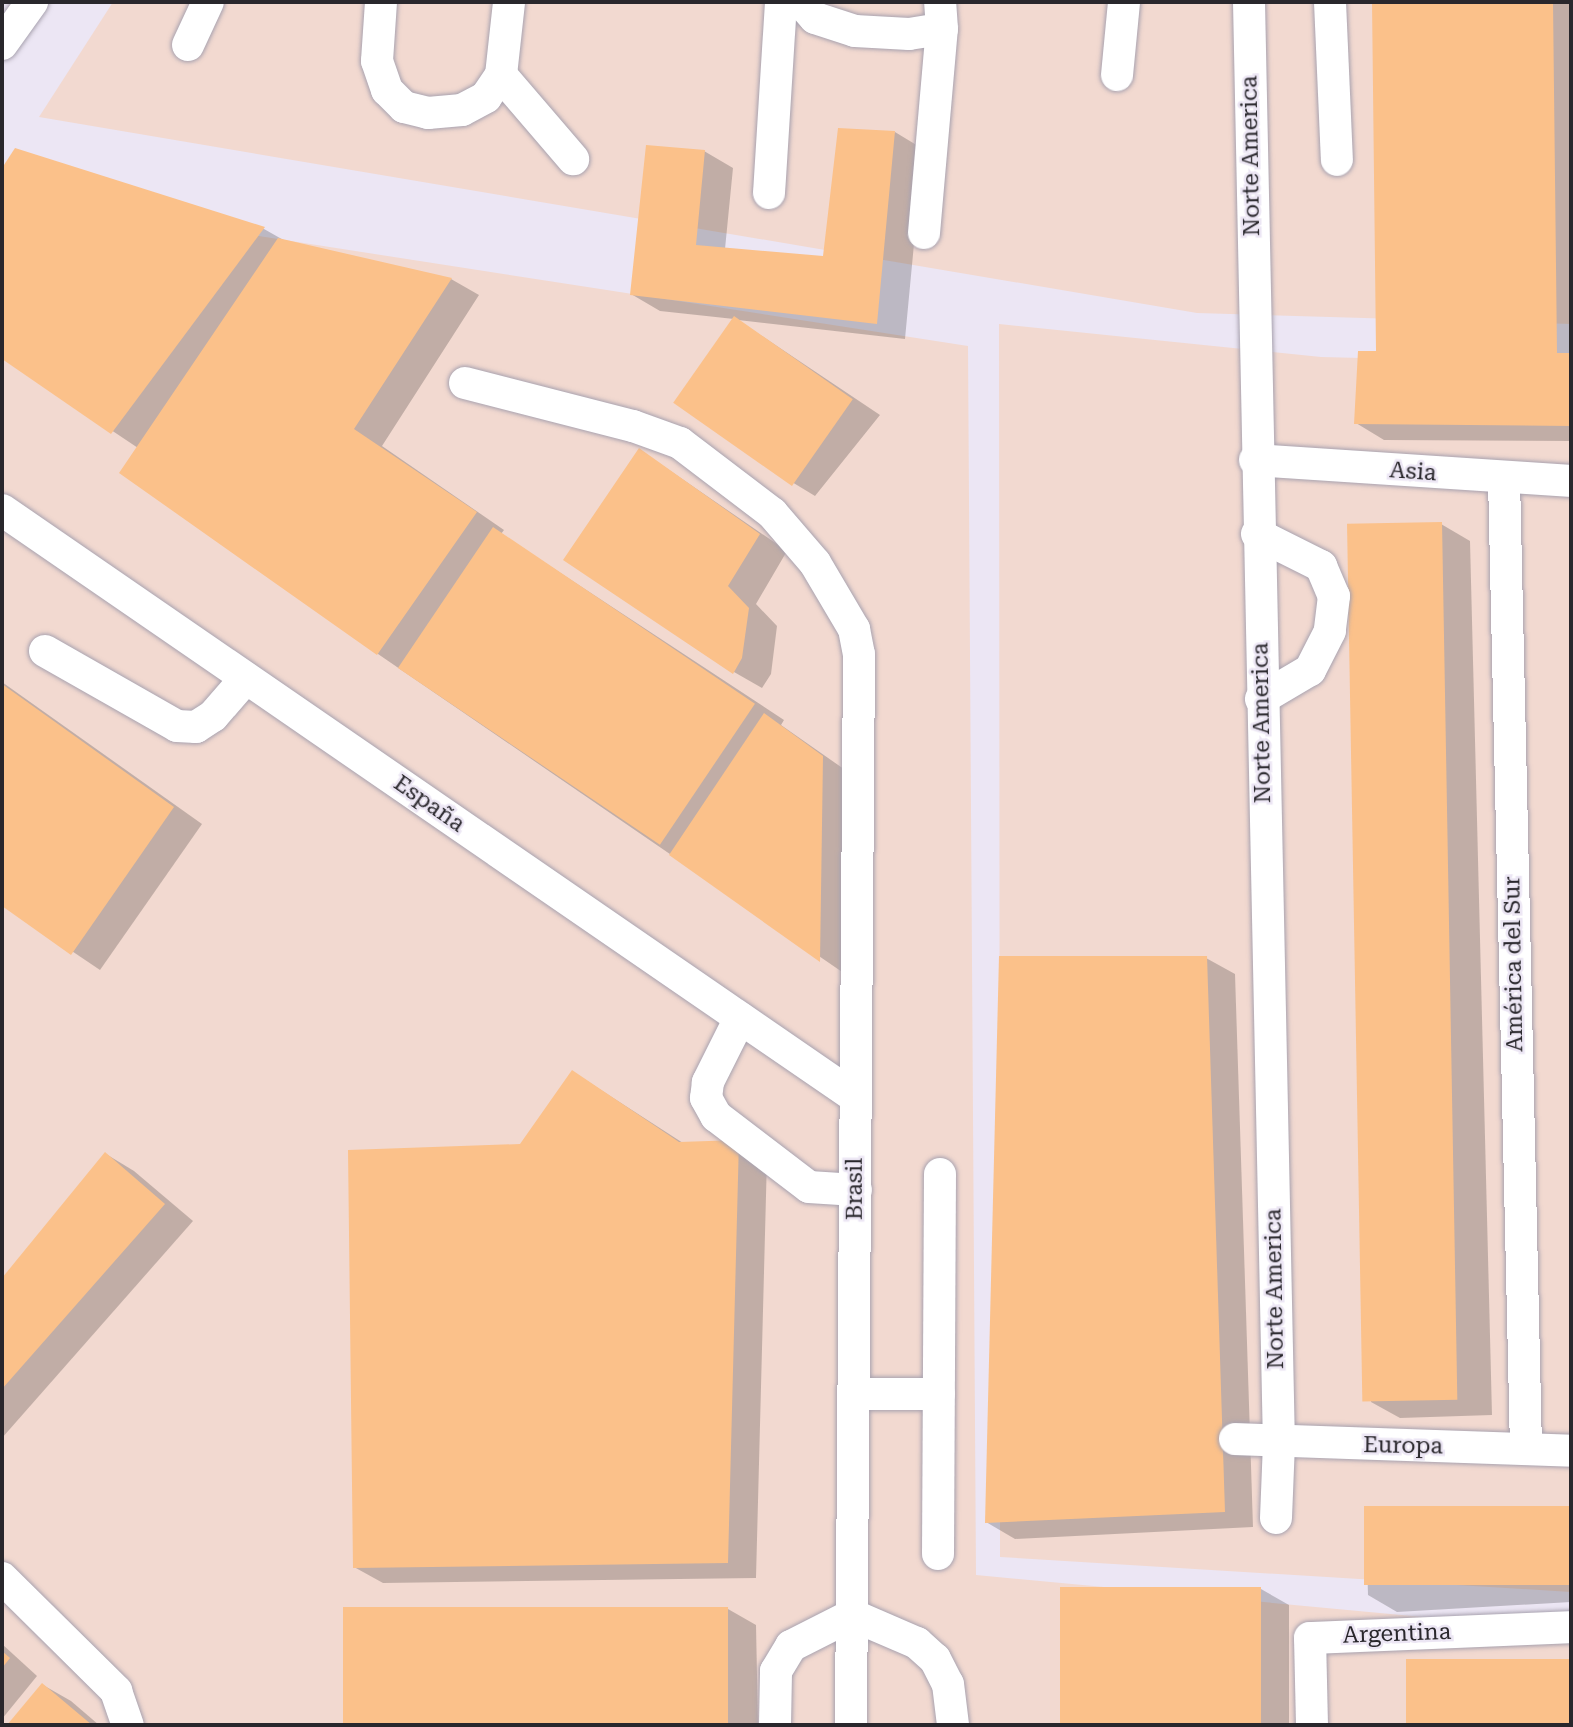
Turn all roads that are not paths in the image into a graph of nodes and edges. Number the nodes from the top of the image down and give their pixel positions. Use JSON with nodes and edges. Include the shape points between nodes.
{"nodes":[{"id":1,"x":32,"y":2,"type":"edge"},
{"id":2,"x":208,"y":2,"type":"edge"},
{"id":3,"x":381,"y":2,"type":"edge"},
{"id":4,"x":509,"y":2,"type":"edge"},
{"id":5,"x":781,"y":2,"type":"edge"},
{"id":6,"x":801,"y":2,"type":"edge"},
{"id":7,"x":1124,"y":2,"type":"edge"},
{"id":8,"x":1249,"y":2,"type":"edge"},
{"id":9,"x":1330,"y":2,"type":"edge"},
{"id":10,"x":941,"y":15,"type":"edge"},
{"id":11,"x":2,"y":44,"type":"edge"},
{"id":12,"x":188,"y":45,"type":"dead end"},
{"id":13,"x":501,"y":75,"type":"junction"},
{"id":14,"x":1117,"y":75,"type":"dead end"},
{"id":15,"x":573,"y":159,"type":"dead end"},
{"id":16,"x":1338,"y":160,"type":"dead end"},
{"id":17,"x":769,"y":193,"type":"dead end"},
{"id":18,"x":924,"y":233,"type":"dead end"},
{"id":19,"x":465,"y":383,"type":"dead end"},
{"id":20,"x":1255,"y":460,"type":"junction"},
{"id":21,"x":1504,"y":479,"type":"junction"},
{"id":22,"x":1571,"y":481,"type":"edge"},
{"id":23,"x":5,"y":517,"type":"edge"},
{"id":24,"x":1257,"y":534,"type":"junction"},
{"id":25,"x":45,"y":651,"type":"dead end"},
{"id":26,"x":246,"y":678,"type":"junction"},
{"id":27,"x":1261,"y":699,"type":"junction"},
{"id":28,"x":740,"y":1018,"type":"junction"},
{"id":29,"x":855,"y":1097,"type":"junction"},
{"id":30,"x":940,"y":1174,"type":"dead end"},
{"id":31,"x":856,"y":1190,"type":"junction"},
{"id":32,"x":855,"y":1394,"type":"junction"},
{"id":33,"x":939,"y":1394,"type":"junction"},
{"id":34,"x":1235,"y":1439,"type":"dead end"},
{"id":35,"x":1279,"y":1443,"type":"junction"},
{"id":36,"x":1526,"y":1449,"type":"junction"},
{"id":37,"x":1571,"y":1451,"type":"edge"},
{"id":38,"x":1276,"y":1518,"type":"dead end"},
{"id":39,"x":938,"y":1554,"type":"dead end"},
{"id":40,"x":2,"y":1578,"type":"edge"},
{"id":41,"x":852,"y":1615,"type":"junction"},
{"id":42,"x":1571,"y":1627,"type":"edge"},
{"id":43,"x":128,"y":1725,"type":"edge"},
{"id":44,"x":775,"y":1725,"type":"edge"},
{"id":45,"x":851,"y":1725,"type":"edge"},
{"id":46,"x":953,"y":1725,"type":"edge"},
{"id":47,"x":1312,"y":1725,"type":"edge"}],
"edges":[{"from":1,"to":11,"type":"street"},
{"from":2,"to":12,"type":"street"},
{"from":3,"to":13,"type":"street","via":[[377,61],[387,90],[404,107],[428,113],[462,110],[486,97]]},
{"from":4,"to":13,"type":"street"},
{"from":5,"to":17,"type":"street"},
{"from":6,"to":10,"type":"street","via":[[815,18],[855,31],[909,34]]},
{"from":7,"to":14,"type":"street"},
{"from":8,"to":20,"type":"street","name":"Norte America"},
{"from":9,"to":16,"type":"street"},
{"from":10,"to":18,"type":"street"},
{"from":13,"to":15,"type":"street"},
{"from":19,"to":29,"type":"street","name":"Brasil","via":[[680,443],[772,513],[838,596],[859,654]]},
{"from":20,"to":21,"type":"street","name":"Asia"},
{"from":20,"to":24,"type":"street","name":"Norte America"},
{"from":21,"to":22,"type":"street","name":"Asia"},
{"from":21,"to":36,"type":"street","name":"América del Sur"},
{"from":23,"to":26,"type":"street","name":"España"},
{"from":24,"to":27,"type":"street","name":"Norte America"},
{"from":24,"to":27,"type":"street","via":[[1321,566],[1334,596],[1331,631],[1310,670]]},
{"from":25,"to":26,"type":"street","via":[[177,726],[195,727],[213,716]]},
{"from":26,"to":28,"type":"street","name":"España"},
{"from":27,"to":35,"type":"street","name":"Norte America"},
{"from":28,"to":29,"type":"street","name":"España"},
{"from":28,"to":31,"type":"street","via":[[708,1082],[706,1098],[716,1116],[809,1187]]},
{"from":29,"to":31,"type":"street","name":"Brasil"},
{"from":30,"to":33,"type":"street"},
{"from":31,"to":32,"type":"street","name":"Brasil"},
{"from":32,"to":33,"type":"street"},
{"from":32,"to":41,"type":"street","name":"Brasil"},
{"from":33,"to":39,"type":"street"},
{"from":34,"to":35,"type":"street","name":"Europa"},
{"from":35,"to":36,"type":"street","name":"Europa"},
{"from":35,"to":38,"type":"street"},
{"from":36,"to":37,"type":"street","name":"Europa"},
{"from":40,"to":43,"type":"street","via":[[116,1691]]},
{"from":41,"to":44,"type":"street","via":[[791,1646],[776,1671]]},
{"from":41,"to":45,"type":"street","name":"Brasil"},
{"from":41,"to":46,"type":"street","via":[[917,1643],[935,1659],[948,1684]]},
{"from":42,"to":47,"type":"street","name":"Argentina","via":[[1310,1638]]}]}
